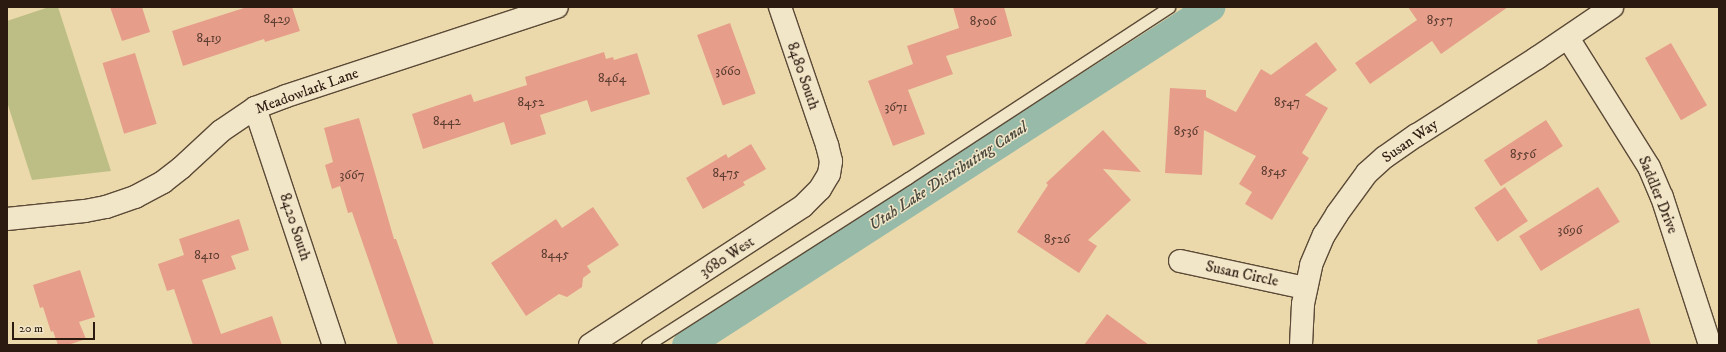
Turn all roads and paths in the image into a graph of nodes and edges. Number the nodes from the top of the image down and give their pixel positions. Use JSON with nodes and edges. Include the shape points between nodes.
{"nodes":[{"id":1,"x":557,"y":7,"type":"edge"},
{"id":2,"x":780,"y":7,"type":"edge"},
{"id":3,"x":1169,"y":7,"type":"edge"},
{"id":4,"x":1612,"y":7,"type":"edge"},
{"id":5,"x":1568,"y":38,"type":"junction"},
{"id":6,"x":255,"y":108,"type":"junction"},
{"id":7,"x":827,"y":145,"type":"joint"},
{"id":8,"x":7,"y":219,"type":"edge"},
{"id":9,"x":1180,"y":261,"type":"dead end"},
{"id":10,"x":1305,"y":288,"type":"junction"},
{"id":11,"x":334,"y":345,"type":"edge"},
{"id":12,"x":590,"y":345,"type":"edge"},
{"id":13,"x":647,"y":345,"type":"edge"},
{"id":14,"x":1301,"y":345,"type":"edge"},
{"id":15,"x":1710,"y":345,"type":"edge"}],
"edges":[{"from":1,"to":6,"type":"street","name":"Meadowlark Lane"},
{"from":2,"to":7,"type":"street","name":"8480 South"},
{"from":3,"to":13,"type":"lane"},
{"from":4,"to":5,"type":"street","name":"Susan Way"},
{"from":5,"to":10,"type":"street","name":"Susan Way","via":[[1417,135],[1367,173],[1324,235],[1311,265]]},
{"from":5,"to":15,"type":"street","name":"Saddler Drive","via":[[1649,167],[1662,197]]},
{"from":6,"to":8,"type":"street","name":"Meadowlark Lane","via":[[221,131],[162,182],[136,197],[85,211]]},
{"from":6,"to":11,"type":"street","name":"8420 South"},
{"from":7,"to":12,"type":"street","name":"3680 West","via":[[831,161],[829,174],[820,189],[803,206]]},
{"from":9,"to":10,"type":"street","name":"Susan Circle"},
{"from":10,"to":14,"type":"street","name":"Susan Way"}]}
